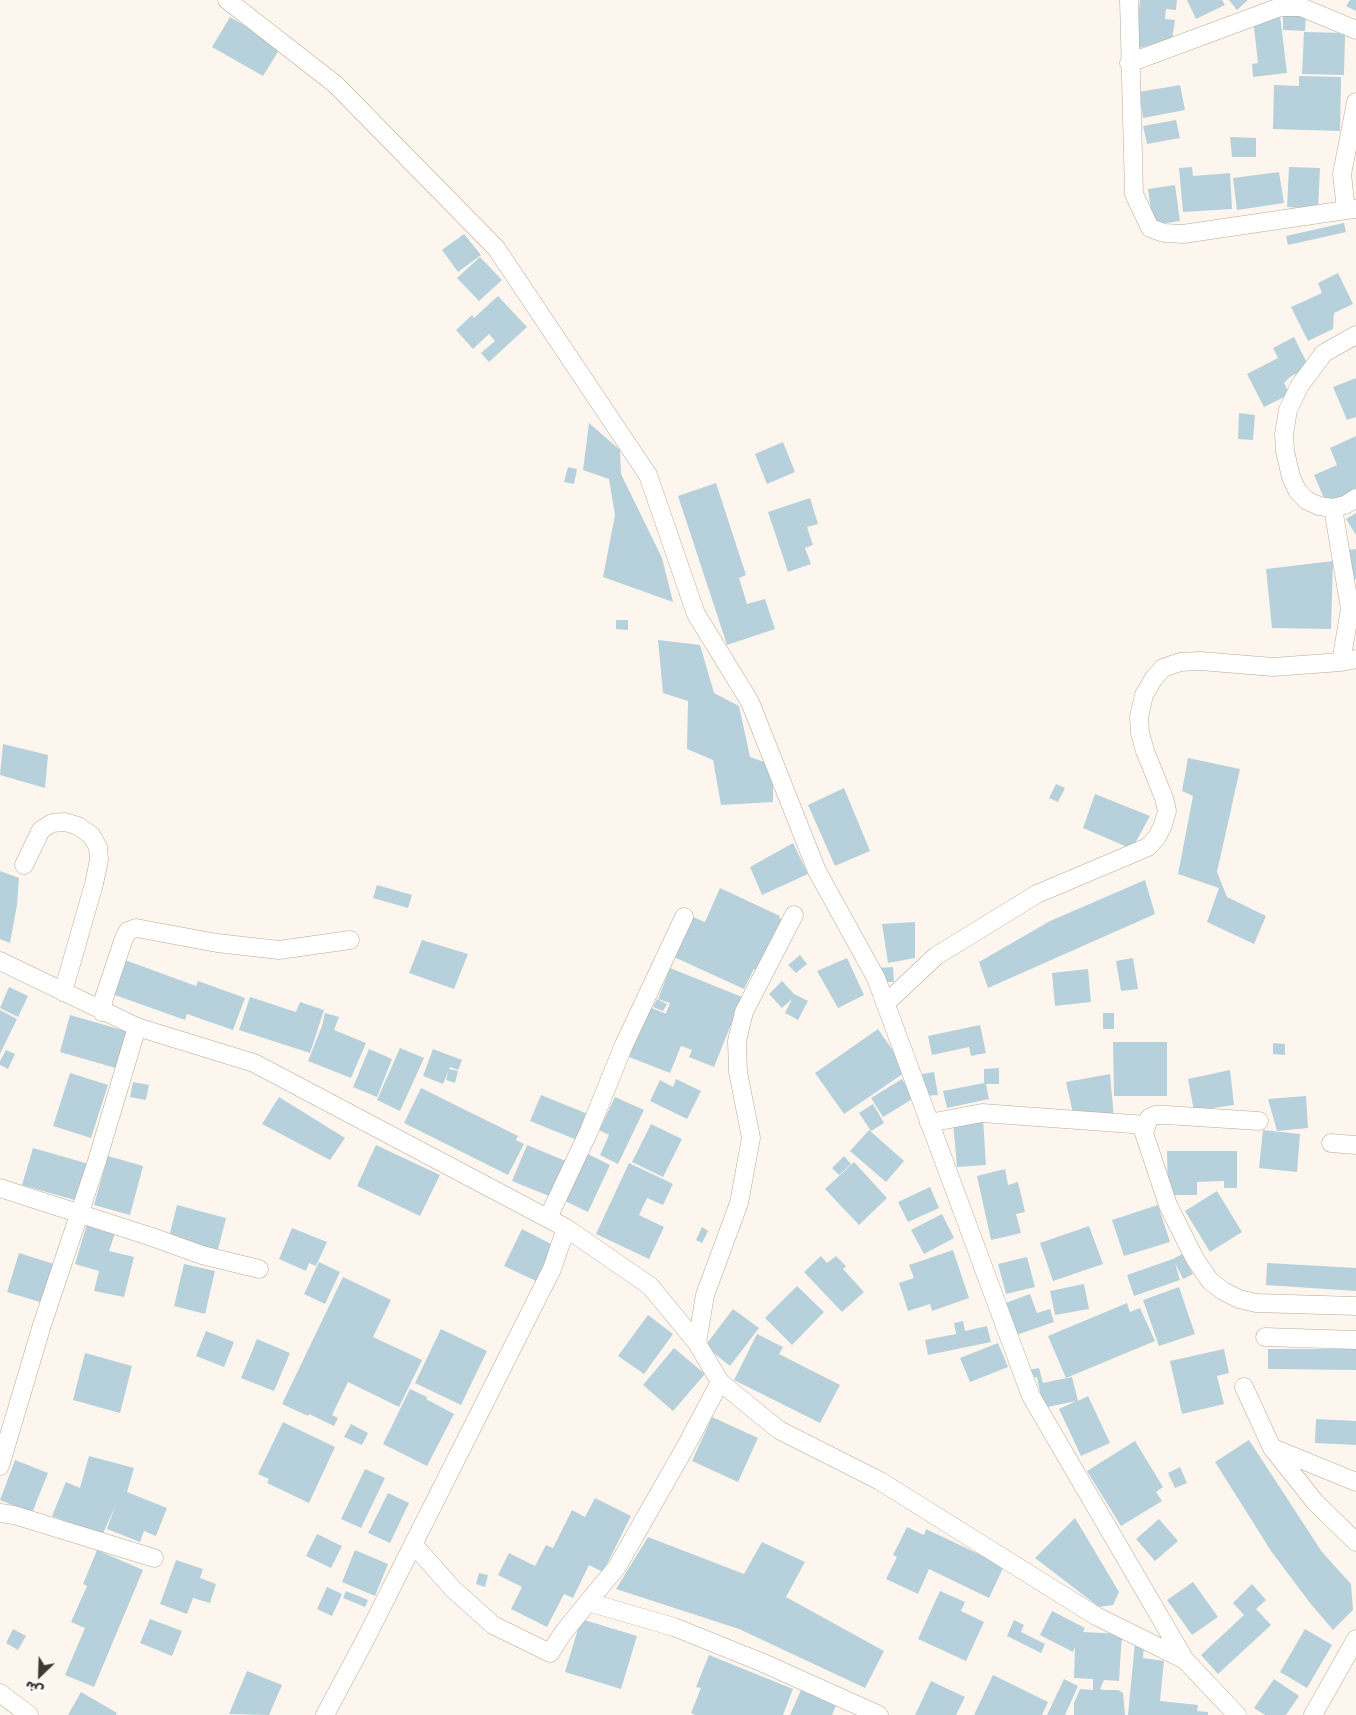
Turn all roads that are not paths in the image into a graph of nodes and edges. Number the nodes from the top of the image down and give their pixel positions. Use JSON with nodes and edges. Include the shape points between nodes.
{"nodes":[{"id":1,"x":227,"y":0,"type":"edge"},
{"id":2,"x":1129,"y":0,"type":"edge"},
{"id":3,"x":1356,"y":30,"type":"edge"},
{"id":4,"x":1129,"y":63,"type":"junction"},
{"id":5,"x":1356,"y":102,"type":"edge"},
{"id":6,"x":1351,"y":210,"type":"edge"},
{"id":7,"x":1356,"y":335,"type":"edge"},
{"id":8,"x":1356,"y":498,"type":"edge"},
{"id":9,"x":1333,"y":508,"type":"junction"},
{"id":10,"x":1348,"y":660,"type":"edge"},
{"id":11,"x":24,"y":865,"type":"dead end"},
{"id":12,"x":794,"y":915,"type":"dead end"},
{"id":13,"x":684,"y":917,"type":"dead end"},
{"id":14,"x":350,"y":940,"type":"dead end"},
{"id":15,"x":0,"y":961,"type":"edge"},
{"id":16,"x":62,"y":992,"type":"junction"},
{"id":17,"x":885,"y":1004,"type":"junction"},
{"id":18,"x":102,"y":1012,"type":"junction"},
{"id":19,"x":138,"y":1027,"type":"junction"},
{"id":20,"x":1259,"y":1122,"type":"dead end"},
{"id":21,"x":929,"y":1123,"type":"junction"},
{"id":22,"x":1146,"y":1125,"type":"junction"},
{"id":23,"x":1332,"y":1143,"type":"dead end"},
{"id":24,"x":1356,"y":1145,"type":"edge"},
{"id":25,"x":0,"y":1188,"type":"edge"},
{"id":26,"x":79,"y":1214,"type":"junction"},
{"id":27,"x":548,"y":1218,"type":"junction"},
{"id":28,"x":566,"y":1228,"type":"junction"},
{"id":29,"x":259,"y":1269,"type":"dead end"},
{"id":30,"x":1356,"y":1306,"type":"edge"},
{"id":31,"x":1264,"y":1337,"type":"dead end"},
{"id":32,"x":1356,"y":1340,"type":"edge"},
{"id":33,"x":697,"y":1343,"type":"junction"},
{"id":34,"x":720,"y":1382,"type":"junction"},
{"id":35,"x":1244,"y":1387,"type":"dead end"},
{"id":36,"x":1272,"y":1448,"type":"junction"},
{"id":37,"x":0,"y":1466,"type":"edge"},
{"id":38,"x":1356,"y":1482,"type":"edge"},
{"id":39,"x":0,"y":1514,"type":"edge"},
{"id":40,"x":1356,"y":1542,"type":"edge"},
{"id":41,"x":414,"y":1544,"type":"junction"},
{"id":42,"x":154,"y":1558,"type":"dead end"},
{"id":43,"x":588,"y":1602,"type":"junction"},
{"id":44,"x":1356,"y":1639,"type":"edge"},
{"id":45,"x":1185,"y":1660,"type":"junction"},
{"id":46,"x":0,"y":1693,"type":"edge"},
{"id":47,"x":29,"y":1715,"type":"edge"},
{"id":48,"x":325,"y":1715,"type":"edge"},
{"id":49,"x":880,"y":1715,"type":"edge"},
{"id":50,"x":1236,"y":1715,"type":"edge"},
{"id":51,"x":1313,"y":1715,"type":"edge"}],
"edges":[{"from":1,"to":17,"type":"street","via":[[335,84],[496,248],[648,475],[696,614],[750,702],[817,871],[876,978]]},
{"from":2,"to":4,"type":"street"},
{"from":3,"to":4,"type":"street","via":[[1301,7],[1280,7]]},
{"from":4,"to":6,"type":"street","via":[[1134,194],[1150,228],[1183,234]]},
{"from":5,"to":6,"type":"street","via":[[1342,174]]},
{"from":7,"to":9,"type":"street","via":[[1324,353],[1300,385],[1288,410],[1284,434],[1290,477],[1297,490],[1312,503]]},
{"from":8,"to":9,"type":"street"},
{"from":9,"to":10,"type":"street","via":[[1350,609]]},
{"from":10,"to":17,"type":"street","via":[[1273,667],[1200,661],[1180,662],[1163,668],[1144,695],[1139,717],[1145,751],[1167,811],[1157,837],[1148,847],[1037,894],[936,956]]},
{"from":11,"to":16,"type":"street","via":[[42,830],[52,823],[78,826],[90,834],[98,847],[94,884]]},
{"from":12,"to":33,"type":"street","via":[[744,1012],[737,1040],[738,1072],[751,1138],[739,1203],[705,1296]]},
{"from":13,"to":27,"type":"street"},
{"from":14,"to":18,"type":"street","via":[[279,950],[217,943],[136,928],[128,931],[124,938]]},
{"from":15,"to":16,"type":"street"},
{"from":16,"to":18,"type":"street"},
{"from":17,"to":21,"type":"street"},
{"from":18,"to":19,"type":"street"},
{"from":19,"to":26,"type":"street"},
{"from":19,"to":27,"type":"street","via":[[254,1064]]},
{"from":20,"to":22,"type":"street","via":[[1155,1115]]},
{"from":21,"to":22,"type":"street","via":[[982,1113]]},
{"from":21,"to":45,"type":"street","via":[[1031,1396]]},
{"from":22,"to":30,"type":"street","via":[[1144,1133],[1168,1205],[1194,1259],[1210,1281],[1238,1299],[1256,1303]]},
{"from":23,"to":24,"type":"street"},
{"from":25,"to":26,"type":"street"},
{"from":26,"to":29,"type":"street","via":[[202,1255]]},
{"from":26,"to":37,"type":"street"},
{"from":27,"to":28,"type":"street"},
{"from":28,"to":33,"type":"street","via":[[650,1286]]},
{"from":28,"to":41,"type":"street","via":[[552,1270]]},
{"from":31,"to":32,"type":"street"},
{"from":33,"to":34,"type":"street"},
{"from":34,"to":43,"type":"street","via":[[617,1567]]},
{"from":34,"to":45,"type":"street","via":[[779,1430],[880,1481],[1096,1616]]},
{"from":35,"to":36,"type":"street"},
{"from":36,"to":38,"type":"street"},
{"from":36,"to":40,"type":"street","via":[[1315,1502]]},
{"from":39,"to":42,"type":"street","via":[[14,1515]]},
{"from":41,"to":43,"type":"street","via":[[453,1589],[493,1625],[550,1653]]},
{"from":41,"to":48,"type":"street"},
{"from":43,"to":49,"type":"street","via":[[674,1628],[761,1662]]},
{"from":44,"to":51,"type":"street"},
{"from":45,"to":50,"type":"street"},
{"from":46,"to":47,"type":"street"}]}
